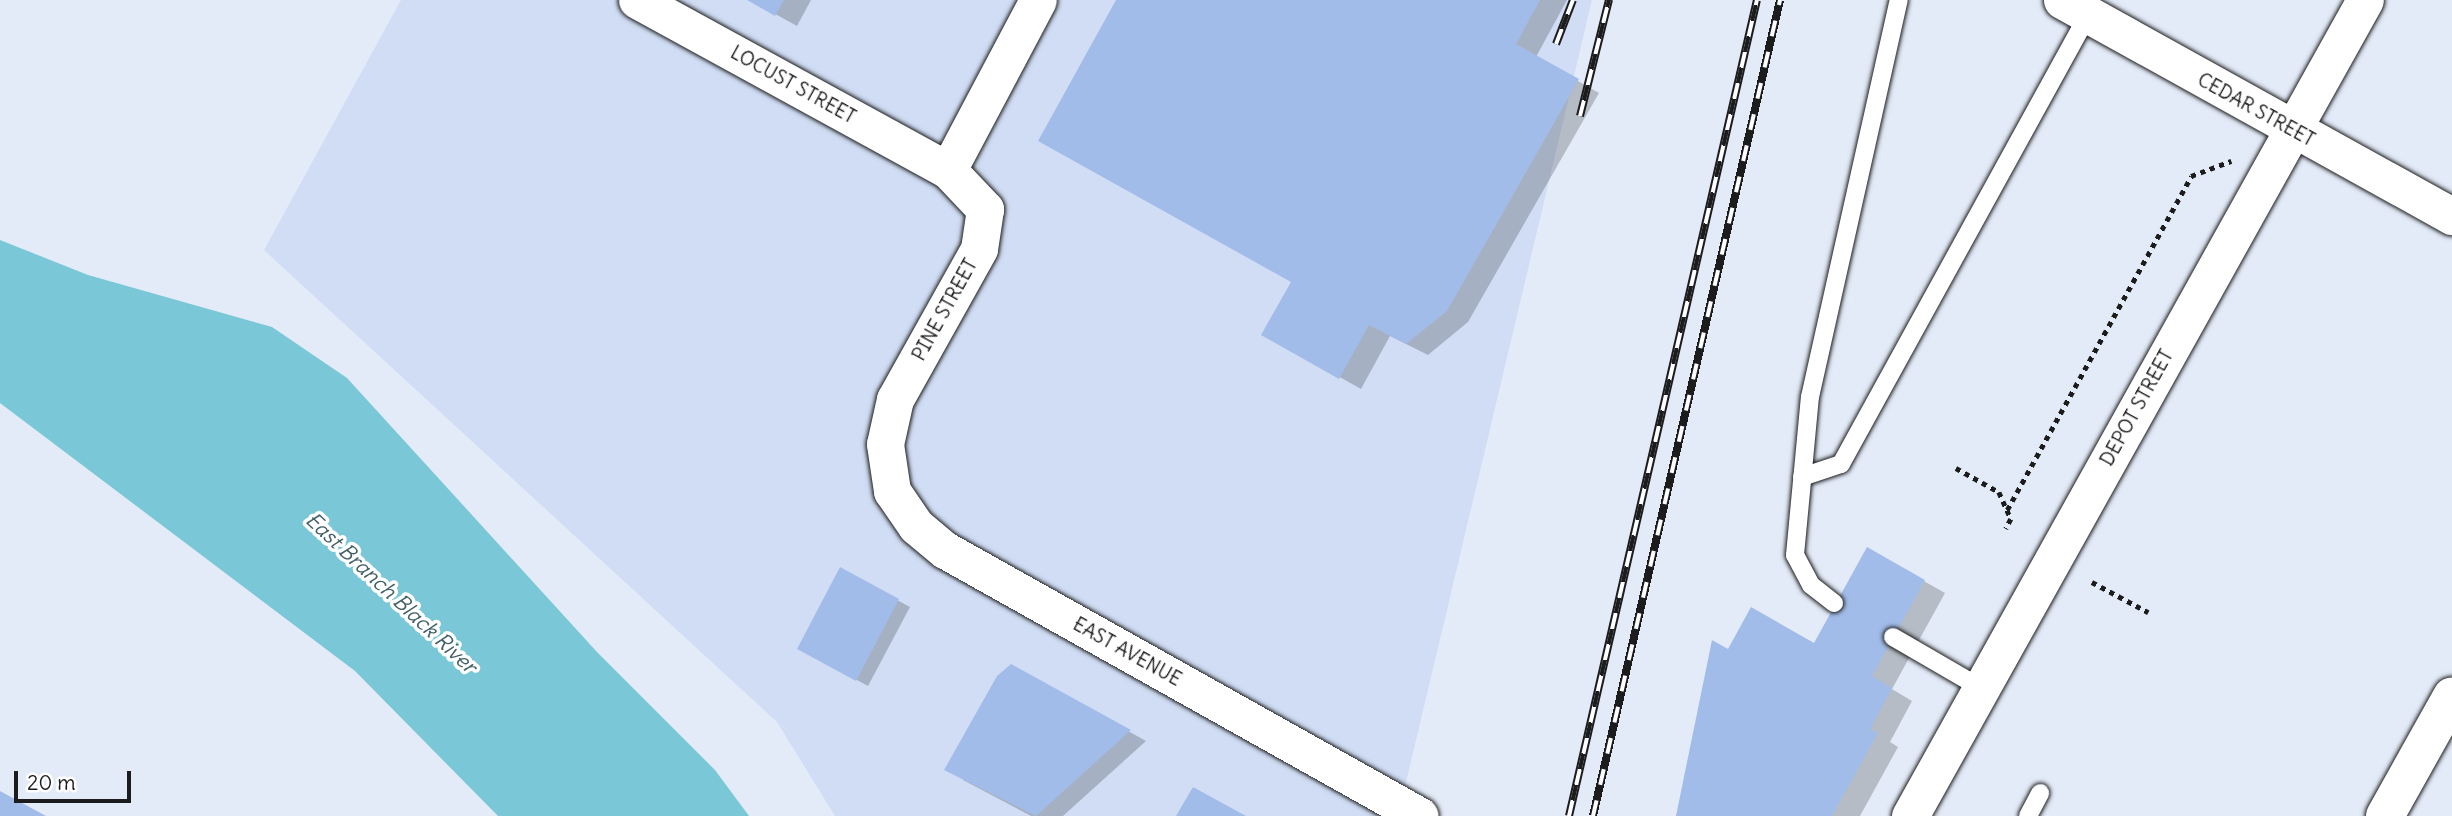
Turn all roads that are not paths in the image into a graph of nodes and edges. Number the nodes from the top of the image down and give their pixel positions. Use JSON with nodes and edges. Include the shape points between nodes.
{"nodes":[{"id":1,"x":638,"y":0,"type":"edge"},
{"id":2,"x":1038,"y":0,"type":"edge"},
{"id":3,"x":1899,"y":0,"type":"edge"},
{"id":4,"x":2365,"y":0,"type":"edge"},
{"id":5,"x":2075,"y":8,"type":"edge"},
{"id":6,"x":2292,"y":130,"type":"junction"},
{"id":7,"x":948,"y":170,"type":"junction"},
{"id":8,"x":2452,"y":216,"type":"edge"},
{"id":9,"x":885,"y":444,"type":"joint"},
{"id":10,"x":1802,"y":477,"type":"junction"},
{"id":11,"x":1834,"y":603,"type":"dead end"},
{"id":12,"x":1893,"y":638,"type":"dead end"},
{"id":13,"x":1981,"y":688,"type":"junction"},
{"id":14,"x":2452,"y":696,"type":"edge"},
{"id":15,"x":2040,"y":793,"type":"dead end"},
{"id":16,"x":1420,"y":816,"type":"edge"},
{"id":17,"x":1910,"y":816,"type":"edge"},
{"id":18,"x":2028,"y":816,"type":"edge"},
{"id":19,"x":2385,"y":816,"type":"edge"}],
"edges":[{"from":1,"to":7,"type":"street","name":"LOCUST STREET"},
{"from":2,"to":7,"type":"street"},
{"from":3,"to":10,"type":"lane","via":[[1810,397]]},
{"from":4,"to":6,"type":"street","name":"DEPOT STREET"},
{"from":5,"to":6,"type":"street","name":"CEDAR STREET"},
{"from":5,"to":10,"type":"lane","via":[[1841,464]]},
{"from":6,"to":8,"type":"street","name":"CEDAR STREET"},
{"from":6,"to":13,"type":"street","name":"DEPOT STREET"},
{"from":7,"to":9,"type":"street","name":"PINE STREET","via":[[985,209],[979,248],[895,400]]},
{"from":9,"to":16,"type":"street","name":"EAST AVENUE","via":[[892,491],[916,526],[945,550]]},
{"from":10,"to":11,"type":"lane","via":[[1795,555],[1811,585]]},
{"from":12,"to":13,"type":"lane"},
{"from":13,"to":17,"type":"street","name":"DEPOT STREET"},
{"from":14,"to":19,"type":"street"},
{"from":15,"to":18,"type":"lane"}]}
